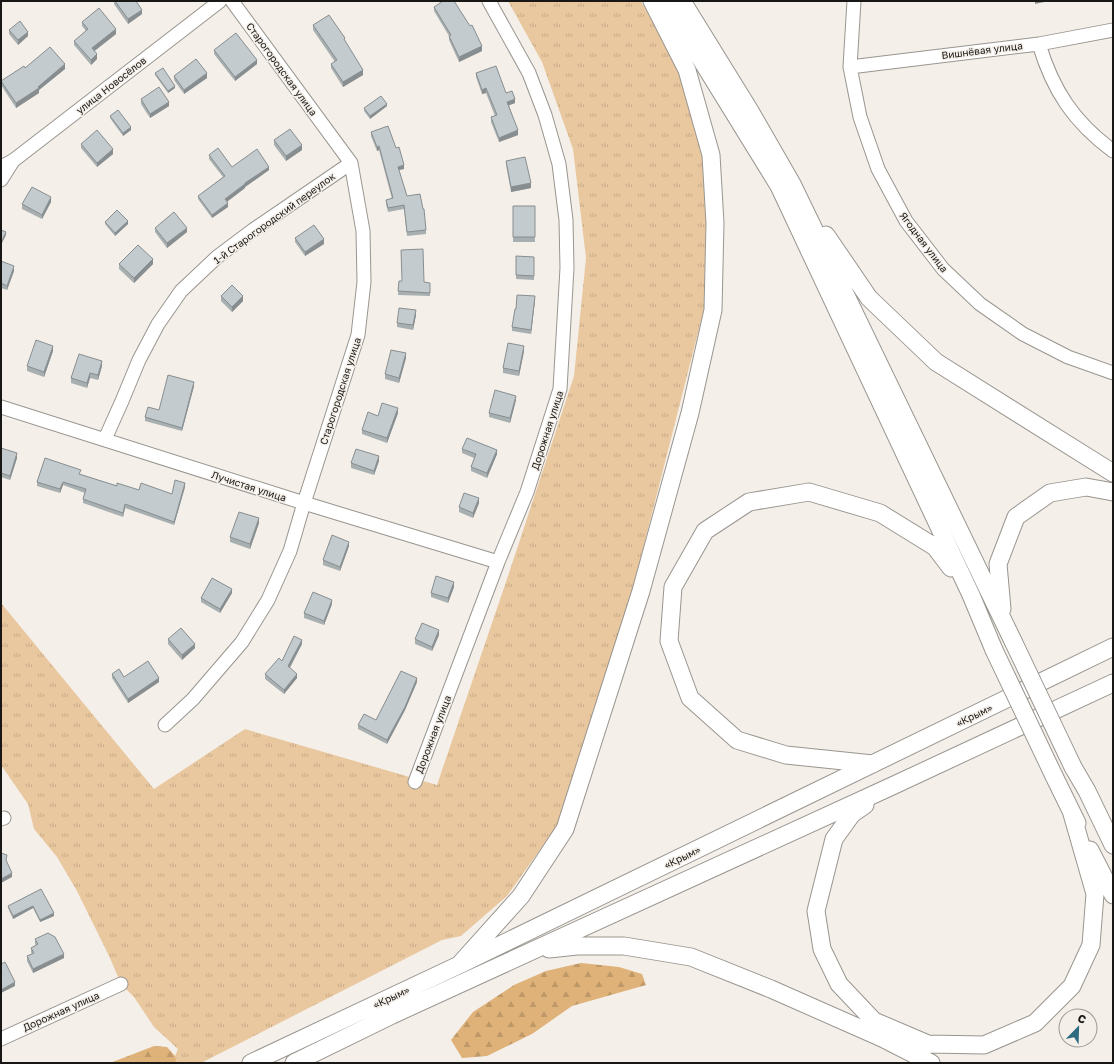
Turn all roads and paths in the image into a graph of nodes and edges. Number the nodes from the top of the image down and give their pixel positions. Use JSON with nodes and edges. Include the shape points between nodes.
{"nodes":[{"id":1,"x":220,"y":1,"type":"edge"},
{"id":2,"x":232,"y":1,"type":"edge"},
{"id":3,"x":489,"y":1,"type":"edge"},
{"id":4,"x":652,"y":1,"type":"edge"},
{"id":5,"x":666,"y":1,"type":"edge"},
{"id":6,"x":682,"y":1,"type":"edge"},
{"id":7,"x":854,"y":1,"type":"edge"},
{"id":8,"x":1113,"y":30,"type":"edge"},
{"id":9,"x":1039,"y":44,"type":"junction"},
{"id":10,"x":850,"y":67,"type":"junction"},
{"id":11,"x":1113,"y":151,"type":"edge"},
{"id":12,"x":14,"y":160,"type":"junction"},
{"id":13,"x":350,"y":164,"type":"junction"},
{"id":14,"x":1,"y":167,"type":"edge"},
{"id":15,"x":1,"y":180,"type":"edge"},
{"id":16,"x":792,"y":184,"type":"junction"},
{"id":17,"x":1113,"y":373,"type":"edge"},
{"id":18,"x":1,"y":407,"type":"edge"},
{"id":19,"x":105,"y":439,"type":"junction"},
{"id":20,"x":1113,"y":473,"type":"edge"},
{"id":21,"x":1113,"y":492,"type":"edge"},
{"id":22,"x":304,"y":503,"type":"junction"},
{"id":23,"x":498,"y":562,"type":"junction"},
{"id":24,"x":971,"y":595,"type":"junction"},
{"id":25,"x":1003,"y":619,"type":"junction"},
{"id":26,"x":1113,"y":647,"type":"edge"},
{"id":27,"x":1111,"y":685,"type":"edge"},
{"id":28,"x":165,"y":726,"type":"dead end"},
{"id":29,"x":874,"y":764,"type":"junction"},
{"id":30,"x":415,"y":782,"type":"dead end"},
{"id":31,"x":890,"y":787,"type":"junction"},
{"id":32,"x":1087,"y":791,"type":"junction"},
{"id":33,"x":1072,"y":814,"type":"junction"},
{"id":34,"x":1113,"y":815,"type":"edge"},
{"id":35,"x":1113,"y":845,"type":"edge"},
{"id":36,"x":1113,"y":895,"type":"edge"},
{"id":37,"x":531,"y":952,"type":"junction"},
{"id":38,"x":459,"y":965,"type":"junction"},
{"id":39,"x":121,"y":984,"type":"dead end"},
{"id":40,"x":1,"y":1039,"type":"edge"},
{"id":41,"x":251,"y":1063,"type":"edge"},
{"id":42,"x":294,"y":1063,"type":"edge"},
{"id":43,"x":931,"y":1063,"type":"edge"}],
"edges":[{"from":1,"to":12,"type":"street","name":"улица Новосёлов"},
{"from":2,"to":13,"type":"street","name":"Старогородская улица"},
{"from":3,"to":23,"type":"street","name":"Дорожная улица","via":[[529,73],[545,115],[559,164],[566,220],[560,389],[527,492]]},
{"from":4,"to":38,"type":"main road","via":[[687,70],[710,154],[716,223],[713,310],[690,413],[641,591],[565,829],[520,896]]},
{"from":5,"to":24,"type":"main road","via":[[779,186]]},
{"from":6,"to":16,"type":"main road"},
{"from":7,"to":10,"type":"street","name":"Ягодная улица"},
{"from":8,"to":9,"type":"street","name":"Вишнёвая улица"},
{"from":9,"to":10,"type":"street","name":"Вишнёвая улица"},
{"from":9,"to":11,"type":"street","via":[[1045,66],[1068,108],[1085,128]]},
{"from":10,"to":17,"type":"street","name":"Ягодная улица","via":[[860,117],[878,169],[906,221],[943,268],[980,304],[1023,334],[1068,357]]},
{"from":12,"to":14,"type":"street","name":"улица Новосёлов"},
{"from":12,"to":15,"type":"street"},
{"from":13,"to":19,"type":"street","name":"1-й Старогородский переулок","via":[[217,257],[181,291],[148,342]]},
{"from":13,"to":22,"type":"street","name":"Старогородская улица","via":[[363,231],[364,282],[358,335]]},
{"from":16,"to":20,"type":"main road","via":[[869,298],[936,362]]},
{"from":16,"to":25,"type":"main road"},
{"from":18,"to":19,"type":"street","name":"Лучистая улица"},
{"from":19,"to":22,"type":"street","name":"Лучистая улица"},
{"from":21,"to":25,"type":"main road","via":[[1086,487],[1050,493],[1016,517],[998,564]]},
{"from":22,"to":23,"type":"street","name":"Лучистая улица"},
{"from":22,"to":28,"type":"street","name":"Старогородская улица","via":[[290,551],[268,600],[242,642],[193,699]]},
{"from":23,"to":30,"type":"street","name":"Дорожная улица"},
{"from":24,"to":29,"type":"main road","via":[[935,547],[880,513],[809,492],[750,502],[705,531],[673,587],[669,641],[690,698],[737,740],[786,755]]},
{"from":24,"to":33,"type":"main road","bridge":true,"via":[[994,650]]},
{"from":25,"to":32,"type":"main road","bridge":true,"via":[[1073,767]]},
{"from":26,"to":29,"type":"main road","name":"«Крым»"},
{"from":27,"to":31,"type":"main road","name":"«Крым»"},
{"from":29,"to":38,"type":"main road","name":"«Крым»"},
{"from":31,"to":33,"type":"main road","via":[[852,814],[834,839],[816,911],[822,949],[839,984],[874,1021],[928,1044],[984,1045],[1035,1023],[1072,986],[1091,945],[1095,894]]},
{"from":31,"to":37,"type":"main road","name":"«Крым»"},
{"from":32,"to":34,"type":"main road"},
{"from":32,"to":35,"type":"main road"},
{"from":33,"to":36,"type":"main road"},
{"from":37,"to":42,"type":"main road","name":"«Крым»"},
{"from":37,"to":43,"type":"main road","via":[[577,946],[624,946],[692,957],[882,1038]]},
{"from":38,"to":41,"type":"main road","name":"«Крым»"},
{"from":39,"to":40,"type":"street","name":"Дорожная улица"}]}
